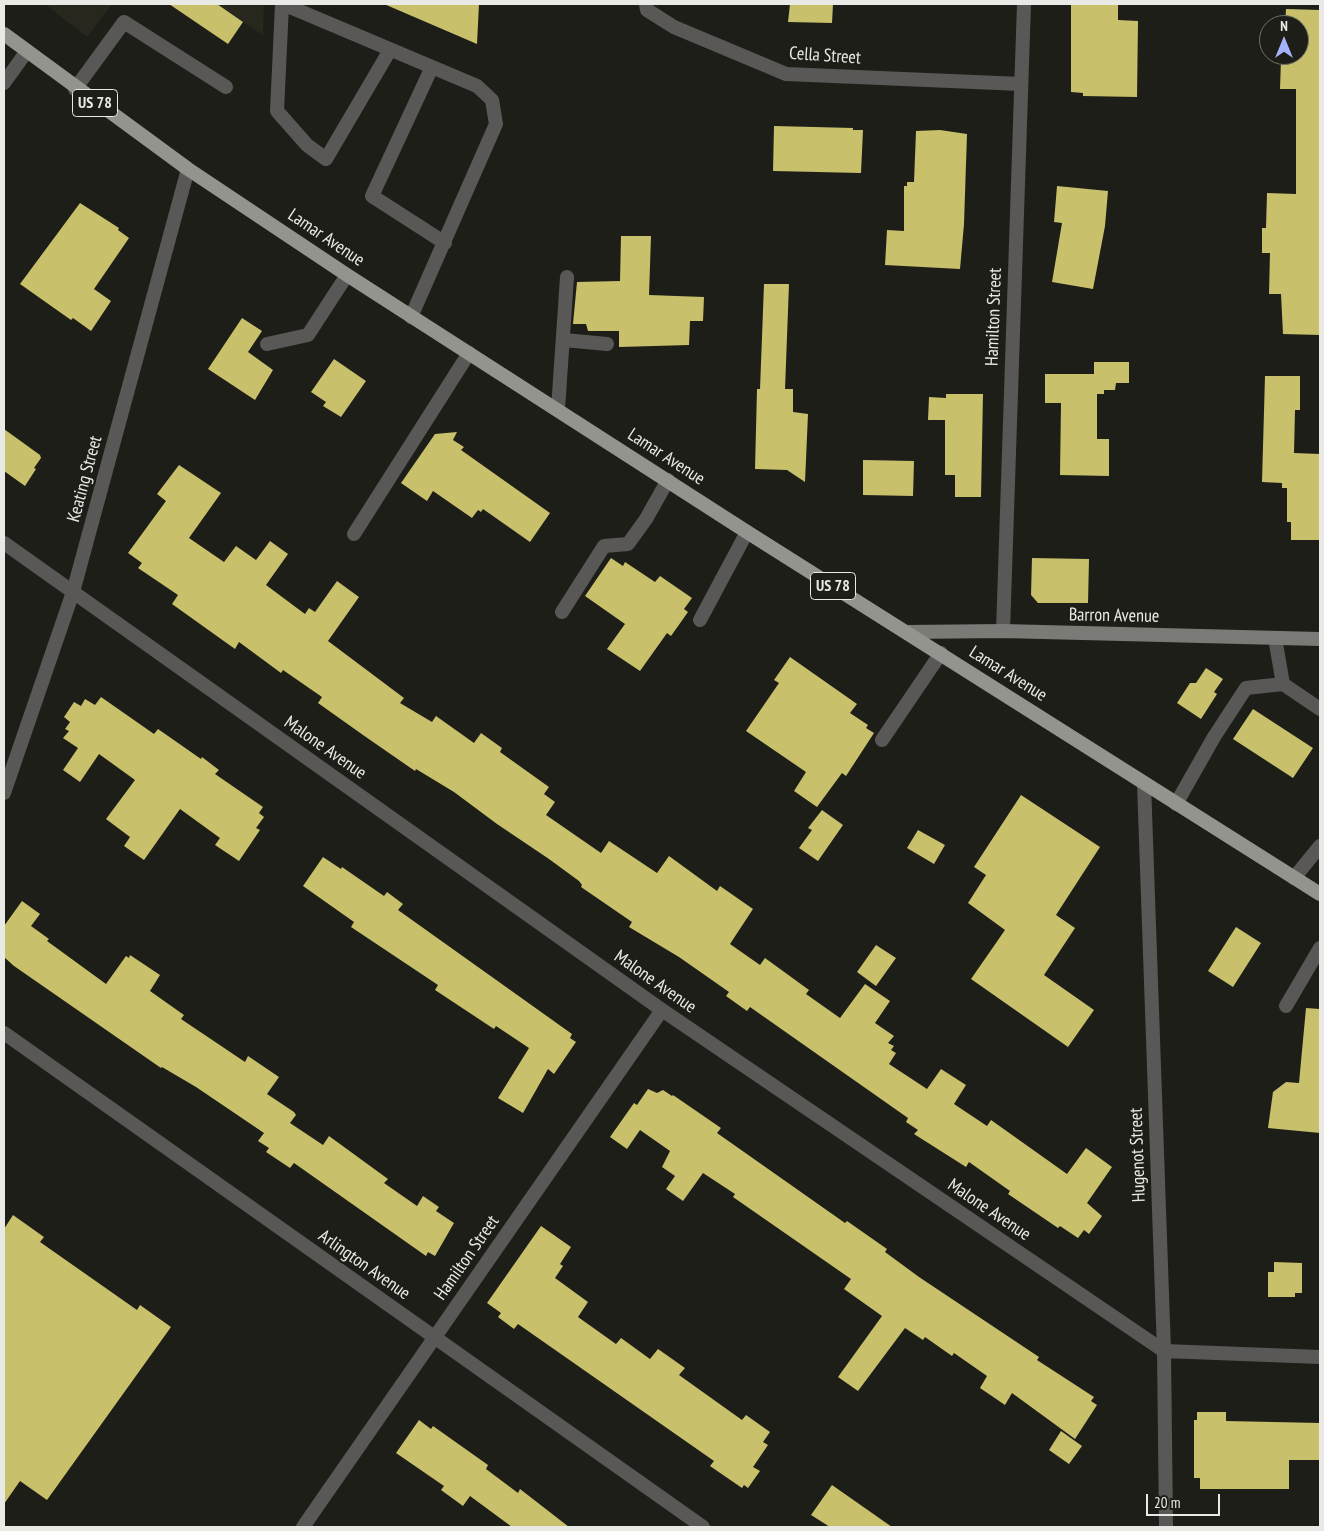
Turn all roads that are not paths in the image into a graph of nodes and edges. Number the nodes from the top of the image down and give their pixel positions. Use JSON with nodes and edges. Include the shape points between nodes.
{"nodes":[{"id":1,"x":646,"y":4,"type":"edge"},
{"id":2,"x":1024,"y":4,"type":"edge"},
{"id":3,"x":283,"y":5,"type":"edge"},
{"id":4,"x":4,"y":34,"type":"edge"},
{"id":5,"x":390,"y":50,"type":"junction"},
{"id":6,"x":26,"y":51,"type":"junction"},
{"id":7,"x":432,"y":67,"type":"junction"},
{"id":8,"x":4,"y":83,"type":"edge"},
{"id":9,"x":1021,"y":84,"type":"junction"},
{"id":10,"x":226,"y":87,"type":"dead end"},
{"id":11,"x":75,"y":89,"type":"junction"},
{"id":12,"x":188,"y":169,"type":"junction"},
{"id":13,"x":445,"y":243,"type":"junction"},
{"id":14,"x":347,"y":275,"type":"junction"},
{"id":15,"x":568,"y":277,"type":"dead end"},
{"id":16,"x":411,"y":317,"type":"junction"},
{"id":17,"x":564,"y":340,"type":"junction"},
{"id":18,"x":268,"y":344,"type":"dead end"},
{"id":19,"x":606,"y":344,"type":"dead end"},
{"id":20,"x":469,"y":353,"type":"junction"},
{"id":21,"x":558,"y":409,"type":"junction"},
{"id":22,"x":668,"y":480,"type":"junction"},
{"id":23,"x":747,"y":532,"type":"junction"},
{"id":24,"x":354,"y":534,"type":"dead end"},
{"id":25,"x":4,"y":544,"type":"edge"},
{"id":26,"x":73,"y":592,"type":"junction"},
{"id":27,"x":562,"y":612,"type":"dead end"},
{"id":28,"x":700,"y":620,"type":"dead end"},
{"id":29,"x":907,"y":632,"type":"junction"},
{"id":30,"x":1003,"y":632,"type":"junction"},
{"id":31,"x":1275,"y":638,"type":"junction"},
{"id":32,"x":1320,"y":640,"type":"edge"},
{"id":33,"x":940,"y":653,"type":"junction"},
{"id":34,"x":1283,"y":684,"type":"junction"},
{"id":35,"x":1320,"y":709,"type":"edge"},
{"id":36,"x":882,"y":740,"type":"dead end"},
{"id":37,"x":1144,"y":782,"type":"junction"},
{"id":38,"x":4,"y":793,"type":"edge"},
{"id":39,"x":1176,"y":804,"type":"junction"},
{"id":40,"x":1320,"y":846,"type":"edge"},
{"id":41,"x":1294,"y":878,"type":"junction"},
{"id":42,"x":1320,"y":894,"type":"edge"},
{"id":43,"x":1320,"y":948,"type":"edge"},
{"id":44,"x":1286,"y":1006,"type":"dead end"},
{"id":45,"x":662,"y":1010,"type":"junction"},
{"id":46,"x":4,"y":1033,"type":"edge"},
{"id":47,"x":434,"y":1338,"type":"junction"},
{"id":48,"x":1164,"y":1351,"type":"junction"},
{"id":49,"x":1320,"y":1357,"type":"edge"},
{"id":50,"x":303,"y":1527,"type":"edge"},
{"id":51,"x":703,"y":1527,"type":"edge"},
{"id":52,"x":1166,"y":1527,"type":"edge"}],
"edges":[{"from":1,"to":9,"type":"street","name":"Cella Street","via":[[647,10],[674,27],[786,74]]},
{"from":2,"to":9,"type":"street","name":"Hamilton Street"},
{"from":3,"to":5,"type":"street"},
{"from":3,"to":5,"type":"street","via":[[277,110],[307,145],[326,159]]},
{"from":4,"to":6,"type":"main road","name":"Lamar Avenue","number":"US 78"},
{"from":5,"to":7,"type":"street"},
{"from":6,"to":8,"type":"street"},
{"from":6,"to":11,"type":"main road","name":"Lamar Avenue","number":"US 78"},
{"from":7,"to":13,"type":"street","via":[[477,86],[492,100],[496,124]]},
{"from":7,"to":13,"type":"street","via":[[372,196]]},
{"from":9,"to":30,"type":"street","name":"Hamilton Street"},
{"from":10,"to":11,"type":"street","via":[[124,22]]},
{"from":11,"to":12,"type":"main road","name":"Lamar Avenue","number":"US 78"},
{"from":12,"to":14,"type":"main road","name":"Lamar Avenue","number":"US 78"},
{"from":12,"to":26,"type":"street","name":"Keating Street"},
{"from":13,"to":16,"type":"street"},
{"from":14,"to":16,"type":"main road","name":"Lamar Avenue","number":"US 78"},
{"from":14,"to":18,"type":"street","via":[[308,335]]},
{"from":15,"to":17,"type":"street"},
{"from":16,"to":20,"type":"main road","name":"Lamar Avenue","number":"US 78"},
{"from":17,"to":19,"type":"street"},
{"from":17,"to":21,"type":"street"},
{"from":20,"to":21,"type":"main road","name":"Lamar Avenue","number":"US 78"},
{"from":20,"to":24,"type":"street"},
{"from":21,"to":22,"type":"main road","name":"Lamar Avenue","number":"US 78"},
{"from":22,"to":23,"type":"main road","name":"Lamar Avenue","number":"US 78"},
{"from":22,"to":27,"type":"street","via":[[628,544],[604,546]]},
{"from":23,"to":28,"type":"street"},
{"from":23,"to":29,"type":"main road","name":"Lamar Avenue","number":"US 78"},
{"from":25,"to":26,"type":"street","name":"Malone Avenue"},
{"from":26,"to":38,"type":"street","name":"Keating Street"},
{"from":26,"to":45,"type":"street","name":"Malone Avenue"},
{"from":29,"to":30,"type":"main road","name":"Barron Avenue"},
{"from":29,"to":33,"type":"main road","name":"Lamar Avenue","number":"US 78"},
{"from":30,"to":31,"type":"main road","name":"Barron Avenue"},
{"from":31,"to":32,"type":"main road","name":"Barron Avenue"},
{"from":31,"to":34,"type":"street"},
{"from":33,"to":36,"type":"street"},
{"from":33,"to":37,"type":"main road","name":"Lamar Avenue","number":"US 78"},
{"from":34,"to":35,"type":"street"},
{"from":34,"to":39,"type":"street","via":[[1246,688]]},
{"from":37,"to":39,"type":"main road","name":"Lamar Avenue","number":"US 78"},
{"from":37,"to":48,"type":"street","name":"Hugenot Street"},
{"from":39,"to":41,"type":"main road","name":"Lamar Avenue","number":"US 78"},
{"from":40,"to":41,"type":"street"},
{"from":41,"to":42,"type":"main road","name":"Lamar Avenue","number":"US 78"},
{"from":43,"to":44,"type":"street"},
{"from":45,"to":47,"type":"street","name":"Hamilton Street"},
{"from":45,"to":48,"type":"street","name":"Malone Avenue"},
{"from":46,"to":47,"type":"street","name":"Arlington Avenue"},
{"from":47,"to":50,"type":"street","name":"Hamilton Street"},
{"from":47,"to":51,"type":"street","name":"Arlington Avenue"},
{"from":48,"to":49,"type":"street"},
{"from":48,"to":52,"type":"street","name":"Hugenot Street"}]}
